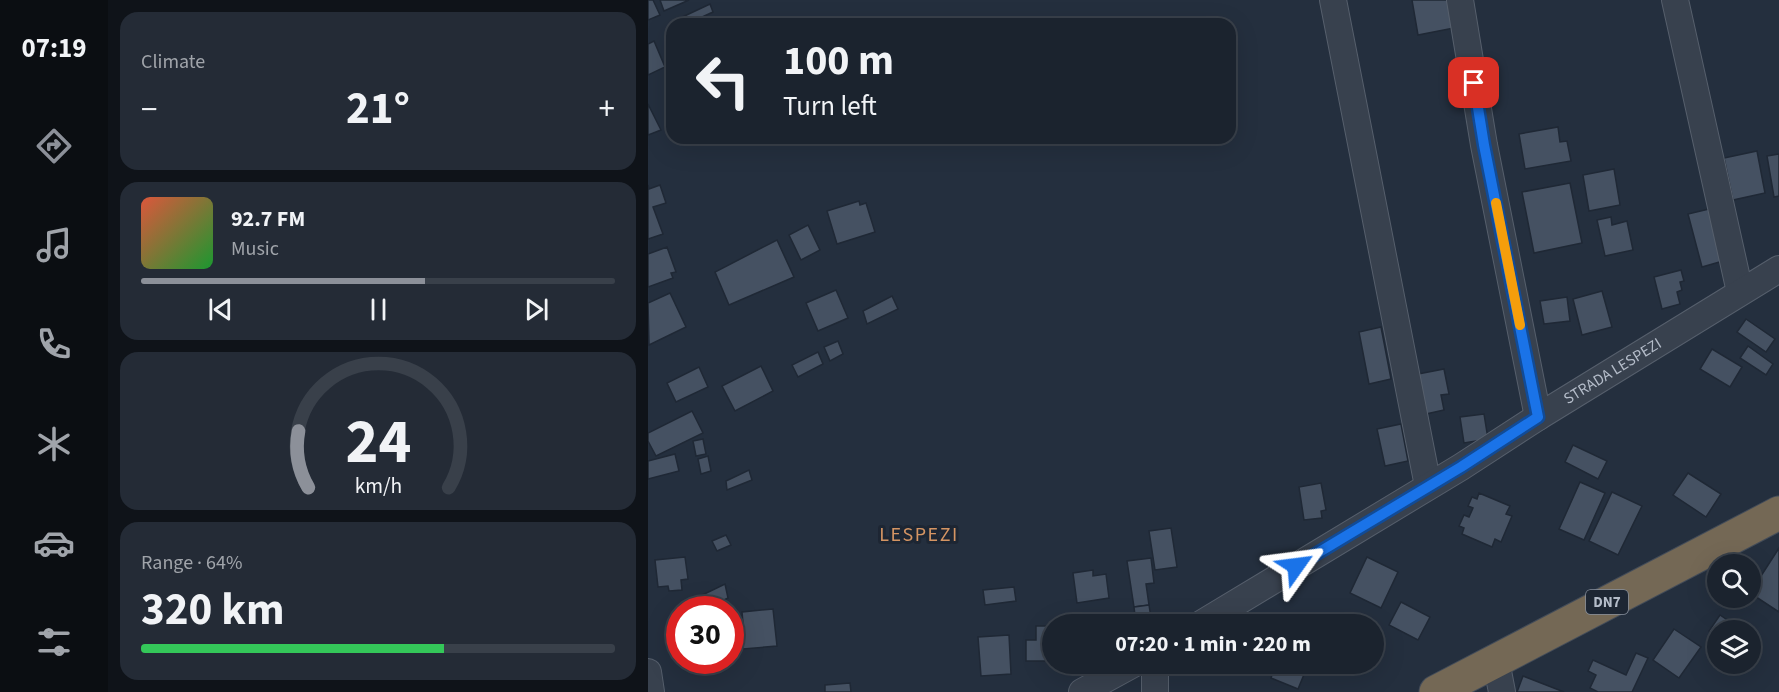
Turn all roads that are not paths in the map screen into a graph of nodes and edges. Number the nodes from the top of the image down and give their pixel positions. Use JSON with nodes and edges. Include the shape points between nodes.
{"nodes":[{"id":1,"x":1333,"y":0,"type":"edge"},
{"id":2,"x":1460,"y":0,"type":"edge"},
{"id":3,"x":1676,"y":0,"type":"edge"},
{"id":4,"x":1779,"y":269,"type":"edge"},
{"id":5,"x":1740,"y":292,"type":"junction"},
{"id":6,"x":1538,"y":417,"type":"junction"},
{"id":7,"x":1428,"y":486,"type":"junction"},
{"id":8,"x":1779,"y":513,"type":"edge"},
{"id":9,"x":1217,"y":614,"type":"edge"},
{"id":10,"x":1496,"y":661,"type":"junction"},
{"id":11,"x":648,"y":672,"type":"edge"},
{"id":12,"x":1115,"y":674,"type":"edge"},
{"id":13,"x":1155,"y":674,"type":"edge"},
{"id":14,"x":651,"y":692,"type":"edge"},
{"id":15,"x":1082,"y":692,"type":"edge"},
{"id":16,"x":1155,"y":692,"type":"edge"},
{"id":17,"x":1436,"y":692,"type":"edge"},
{"id":18,"x":1503,"y":692,"type":"edge"}],
"edges":[{"from":1,"to":7,"type":"street"},
{"from":2,"to":6,"type":"street","via":[[1484,145]]},
{"from":3,"to":5,"type":"street"},
{"from":4,"to":5,"type":"street","name":"STRADA LESPEZI"},
{"from":5,"to":6,"type":"street","name":"STRADA LESPEZI"},
{"from":6,"to":7,"type":"street","name":"STRADA LESPEZI"},
{"from":7,"to":9,"type":"street","name":"STRADA LESPEZI"},
{"from":8,"to":10,"type":"highway","number":"DN7"},
{"from":10,"to":17,"type":"highway","number":"DN7"},
{"from":10,"to":18,"type":"street"},
{"from":11,"to":14,"type":"street"},
{"from":12,"to":15,"type":"street"},
{"from":13,"to":16,"type":"street"}]}
